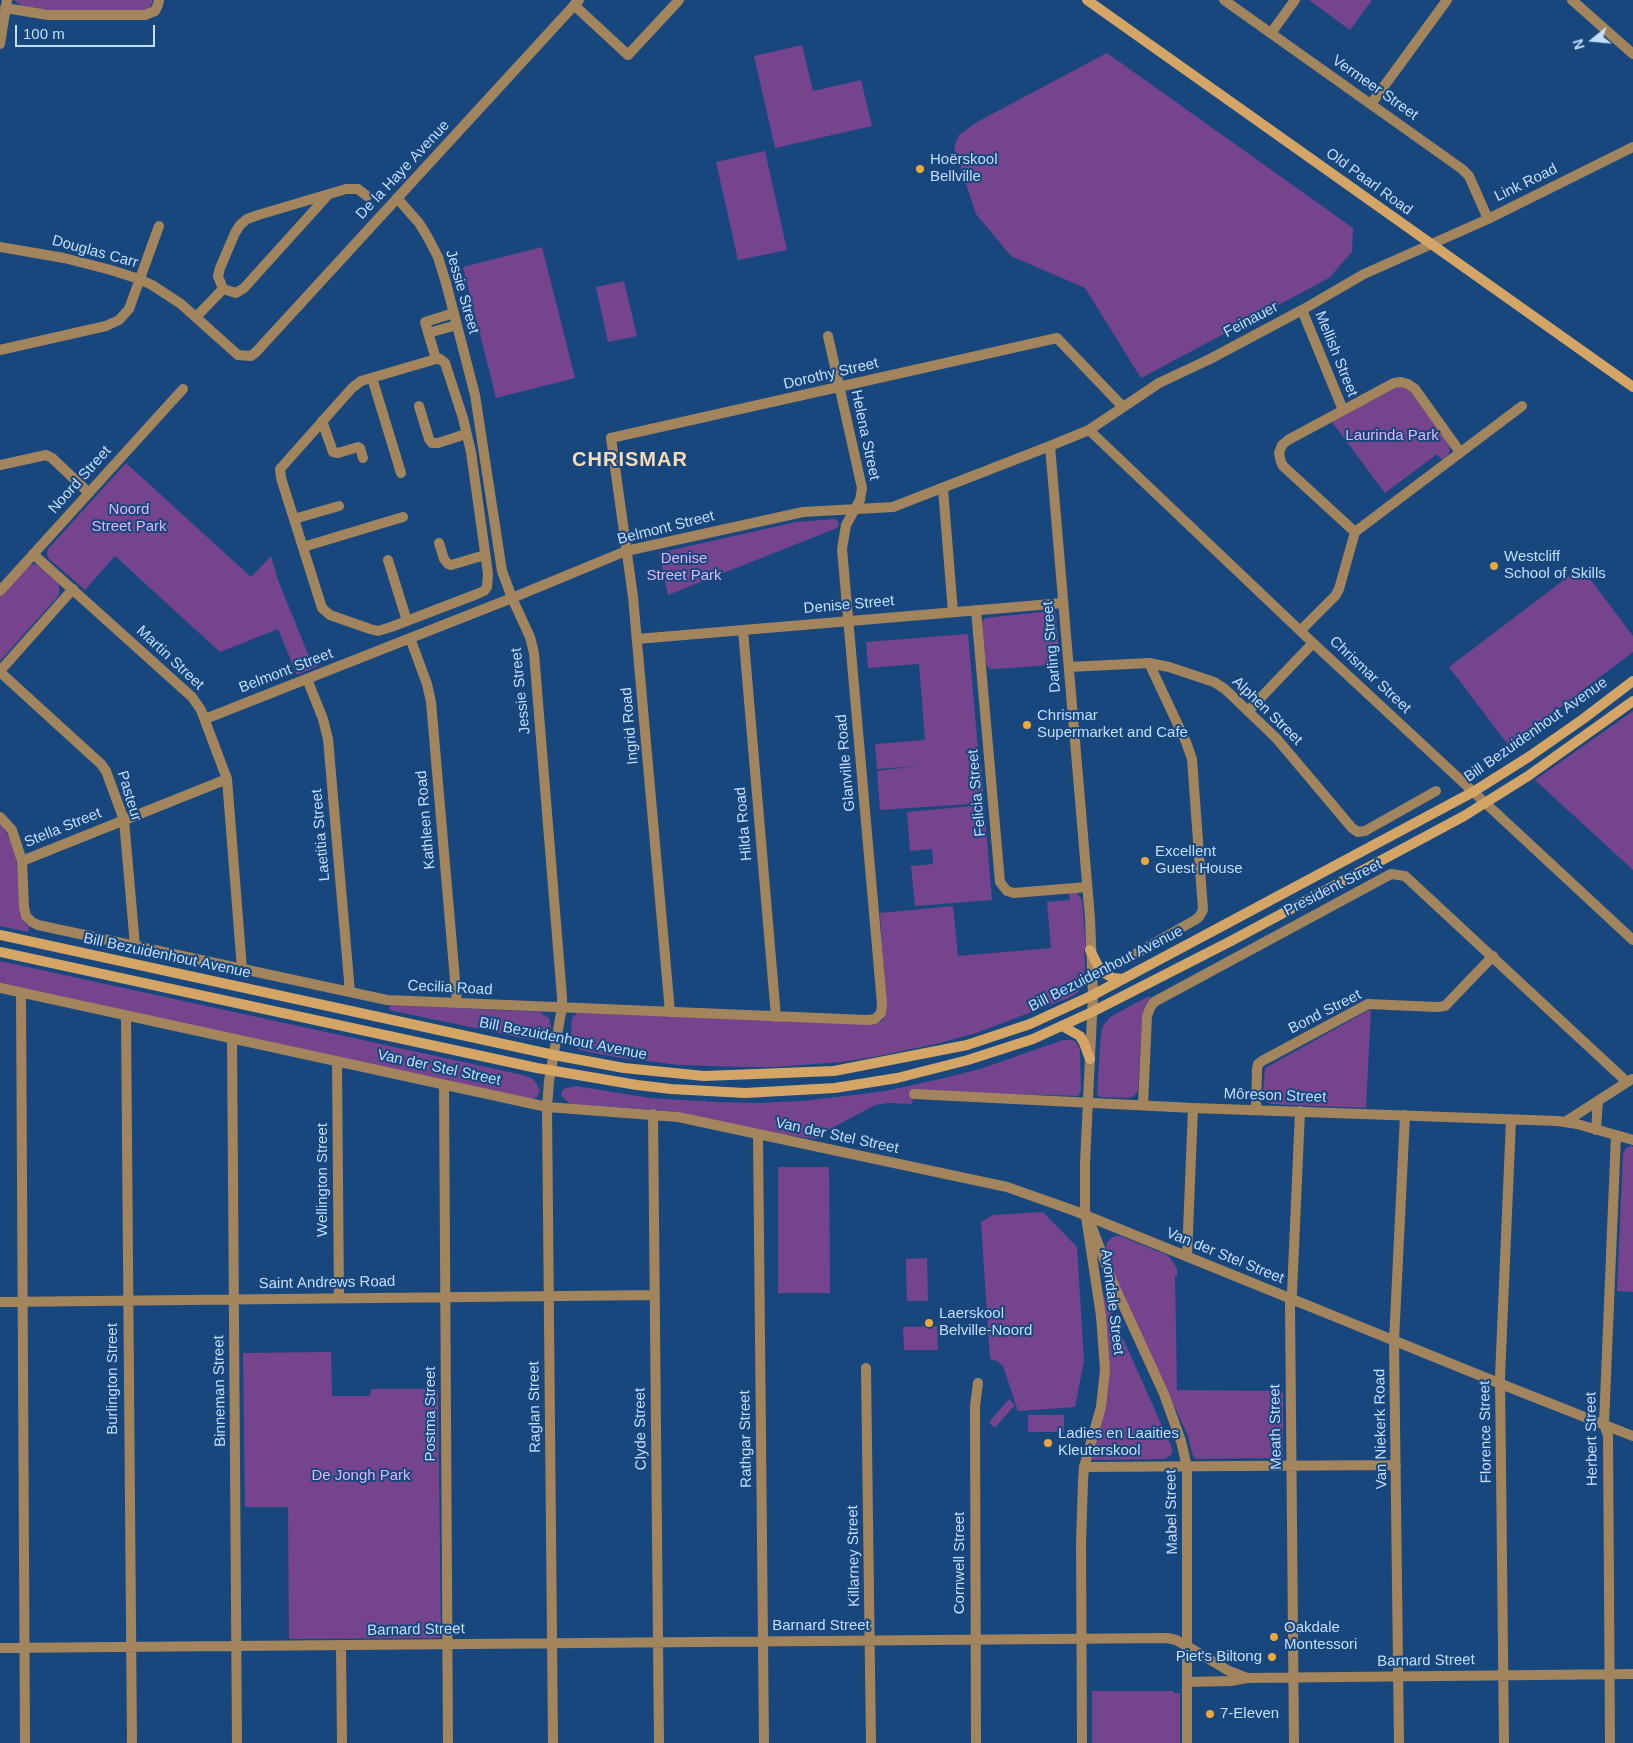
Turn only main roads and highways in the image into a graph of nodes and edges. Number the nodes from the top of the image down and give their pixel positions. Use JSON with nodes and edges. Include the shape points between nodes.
{"nodes":[{"id":1,"x":1087,"y":0,"type":"edge"},
{"id":2,"x":1633,"y":387,"type":"edge"},
{"id":3,"x":1633,"y":681,"type":"edge"},
{"id":4,"x":1633,"y":701,"type":"edge"},
{"id":5,"x":0,"y":935,"type":"edge"},
{"id":6,"x":1090,"y":950,"type":"road end"},
{"id":7,"x":0,"y":952,"type":"edge"},
{"id":8,"x":1124,"y":979,"type":"junction"},
{"id":9,"x":1062,"y":1026,"type":"junction"},
{"id":10,"x":1090,"y":1060,"type":"road end"}],
"edges":[{"from":1,"to":2,"type":"main road","name":"Old Paarl Road"},
{"from":3,"to":8,"type":"main road","name":"Bill Bezuidenhout Avenue","via":[[1530,756],[1473,792]]},
{"from":4,"to":9,"type":"main road","name":"Bill Bezuidenhout Avenue","via":[[1544,765],[1484,803],[1231,941]]},
{"from":5,"to":8,"type":"main road","name":"Bill Bezuidenhout Avenue","via":[[554,1055],[624,1068],[704,1076],[834,1071],[967,1045],[1030,1024]]},
{"from":6,"to":8,"type":"main road","via":[[1106,974]]},
{"from":7,"to":9,"type":"main road","name":"Bill Bezuidenhout Avenue","via":[[552,1070],[680,1090],[745,1093],[835,1088],[897,1078],[968,1060]]},
{"from":9,"to":10,"type":"main road","via":[[1080,1036]]}]}
